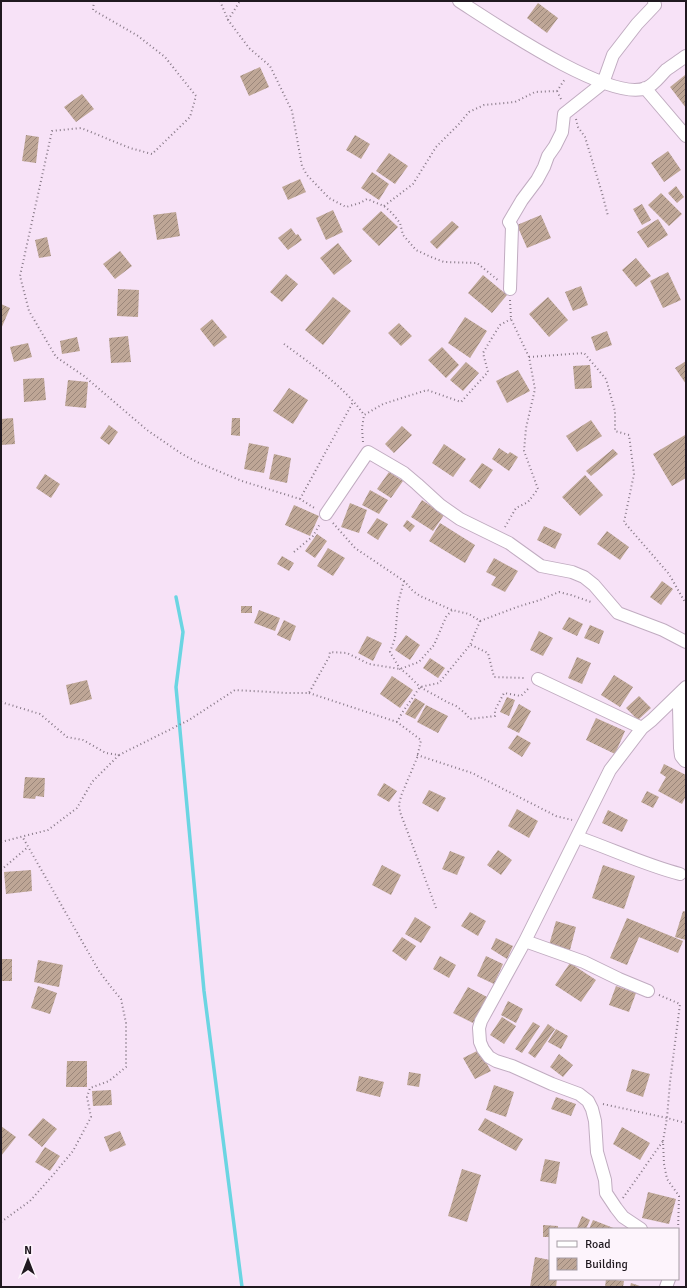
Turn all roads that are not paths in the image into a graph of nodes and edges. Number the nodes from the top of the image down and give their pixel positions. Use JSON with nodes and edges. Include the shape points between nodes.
{"nodes":[{"id":1,"x":459,"y":1,"type":"edge"},
{"id":2,"x":654,"y":1,"type":"edge"},
{"id":3,"x":686,"y":56,"type":"edge"},
{"id":4,"x":603,"y":83,"type":"junction"},
{"id":5,"x":645,"y":88,"type":"junction"},
{"id":6,"x":686,"y":136,"type":"edge"},
{"id":7,"x":510,"y":289,"type":"road end"},
{"id":8,"x":326,"y":514,"type":"road end"},
{"id":9,"x":686,"y":642,"type":"edge"},
{"id":10,"x":538,"y":679,"type":"road end"},
{"id":11,"x":686,"y":687,"type":"edge"},
{"id":12,"x":686,"y":691,"type":"edge"},
{"id":13,"x":642,"y":728,"type":"junction"},
{"id":14,"x":685,"y":761,"type":"dead end"},
{"id":15,"x":577,"y":837,"type":"junction"},
{"id":16,"x":680,"y":874,"type":"dead end"},
{"id":17,"x":525,"y":941,"type":"junction"},
{"id":18,"x":648,"y":991,"type":"road end"},
{"id":19,"x":639,"y":1228,"type":"edge"}],
"edges":[{"from":1,"to":4,"type":"street","via":[[572,70]]},
{"from":2,"to":4,"type":"street","via":[[655,5],[613,55]]},
{"from":3,"to":5,"type":"street"},
{"from":4,"to":5,"type":"street","via":[[629,90]]},
{"from":4,"to":7,"type":"street","via":[[564,114],[562,132],[555,146],[537,180],[509,222],[512,228]]},
{"from":5,"to":6,"type":"street"},
{"from":8,"to":9,"type":"street","via":[[368,452],[404,473],[451,514],[499,538],[541,566],[584,576],[618,613],[663,630]]},
{"from":10,"to":13,"type":"street"},
{"from":11,"to":13,"type":"street"},
{"from":12,"to":14,"type":"street","via":[[679,707],[680,748]]},
{"from":13,"to":15,"type":"street","via":[[610,770]]},
{"from":15,"to":16,"type":"street"},
{"from":15,"to":17,"type":"street"},
{"from":17,"to":18,"type":"street","via":[[584,962]]},
{"from":17,"to":19,"type":"street","via":[[481,1021],[480,1042],[489,1057],[496,1062],[512,1066],[579,1094],[588,1101],[595,1121],[597,1152],[606,1193],[624,1217]]}]}
